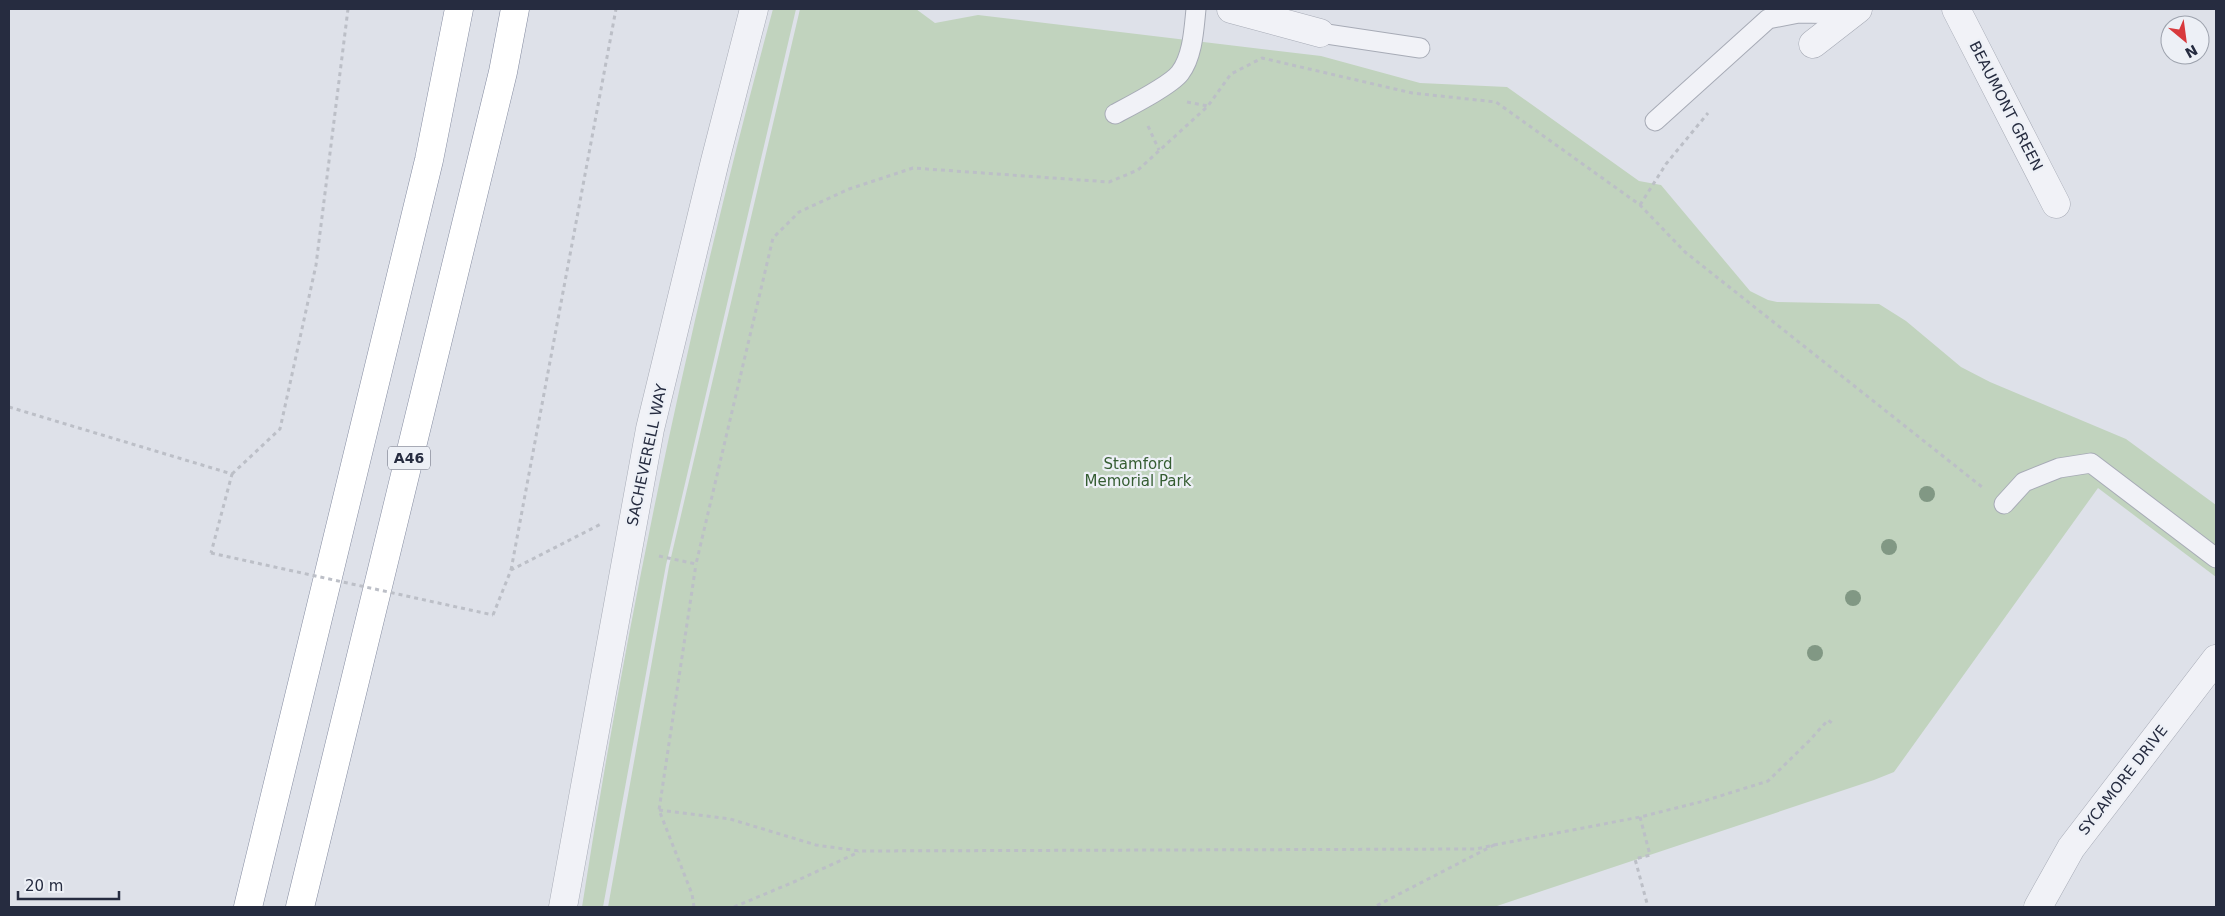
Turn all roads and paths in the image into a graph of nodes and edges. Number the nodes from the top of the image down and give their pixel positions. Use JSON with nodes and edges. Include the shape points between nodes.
{"nodes":[{"id":1,"x":348,"y":9,"type":"edge"},
{"id":2,"x":459,"y":9,"type":"edge"},
{"id":3,"x":515,"y":9,"type":"edge"},
{"id":4,"x":616,"y":9,"type":"edge"},
{"id":5,"x":754,"y":9,"type":"edge"},
{"id":6,"x":1196,"y":9,"type":"edge"},
{"id":7,"x":1231,"y":9,"type":"edge"},
{"id":8,"x":1956,"y":9,"type":"edge"},
{"id":9,"x":1850,"y":11,"type":"edge"},
{"id":10,"x":1320,"y":33,"type":"joint"},
{"id":11,"x":1813,"y":44,"type":"dead end"},
{"id":12,"x":1420,"y":48,"type":"dead end"},
{"id":13,"x":1711,"y":108,"type":"dead end"},
{"id":14,"x":1115,"y":114,"type":"dead end"},
{"id":15,"x":1153,"y":120,"type":"dead end"},
{"id":16,"x":1655,"y":121,"type":"dead end"},
{"id":17,"x":1159,"y":150,"type":"junction"},
{"id":18,"x":2056,"y":204,"type":"dead end"},
{"id":19,"x":1640,"y":205,"type":"junction"},
{"id":20,"x":9,"y":407,"type":"edge"},
{"id":21,"x":232,"y":474,"type":"junction"},
{"id":22,"x":2004,"y":504,"type":"joint"},
{"id":23,"x":659,"y":547,"type":"dead end"},
{"id":24,"x":628,"y":549,"type":"junction"},
{"id":25,"x":658,"y":556,"type":"junction"},
{"id":26,"x":2216,"y":558,"type":"edge"},
{"id":27,"x":696,"y":564,"type":"junction"},
{"id":28,"x":656,"y":565,"type":"dead end"},
{"id":29,"x":510,"y":570,"type":"junction"},
{"id":30,"x":2212,"y":673,"type":"edge"},
{"id":31,"x":1833,"y":724,"type":"dead end"},
{"id":32,"x":659,"y":810,"type":"junction"},
{"id":33,"x":1640,"y":817,"type":"junction"},
{"id":34,"x":1494,"y":845,"type":"junction"},
{"id":35,"x":859,"y":851,"type":"junction"},
{"id":36,"x":248,"y":907,"type":"edge"},
{"id":37,"x":300,"y":907,"type":"edge"},
{"id":38,"x":563,"y":907,"type":"edge"},
{"id":39,"x":694,"y":907,"type":"edge"},
{"id":40,"x":734,"y":907,"type":"edge"},
{"id":41,"x":1374,"y":907,"type":"edge"},
{"id":42,"x":1648,"y":907,"type":"edge"},
{"id":43,"x":2038,"y":907,"type":"edge"}],
"edges":[{"from":1,"to":21,"type":"path","via":[[316,265],[280,429]]},
{"from":2,"to":36,"type":"highway","via":[[427,170]]},
{"from":3,"to":37,"type":"highway","number":"A46","via":[[503,72]]},
{"from":4,"to":29,"type":"path"},
{"from":5,"to":24,"type":"street","name":"SACHEVERELL WAY","via":[[650,429]]},
{"from":6,"to":14,"type":"lane","via":[[1192,42],[1180,73]]},
{"from":7,"to":10,"type":"street"},
{"from":8,"to":18,"type":"street","name":"BEAUMONT GREEN"},
{"from":9,"to":11,"type":"street"},
{"from":9,"to":16,"type":"lane","via":[[1799,13],[1768,19]]},
{"from":10,"to":12,"type":"lane"},
{"from":13,"to":19,"type":"path","via":[[1666,164]]},
{"from":15,"to":17,"type":"path","via":[[1148,125]]},
{"from":17,"to":19,"type":"path","via":[[1208,106],[1231,74],[1262,58],[1412,93],[1496,102]]},
{"from":17,"to":27,"type":"path","via":[[1138,170],[1109,182],[913,168],[849,188],[799,212],[773,238]]},
{"from":19,"to":22,"type":"path","via":[[1685,252]]},
{"from":20,"to":21,"type":"path"},
{"from":21,"to":29,"type":"path","bridge":true,"via":[[211,553],[493,614]]},
{"from":22,"to":26,"type":"lane","via":[[2024,482],[2059,468],[2090,463]]},
{"from":23,"to":25,"type":"path"},
{"from":24,"to":25,"type":"path"},
{"from":24,"to":29,"type":"path","via":[[600,524]]},
{"from":24,"to":38,"type":"street","name":"SACHEVERELL WAY"},
{"from":25,"to":27,"type":"path"},
{"from":25,"to":28,"type":"path"},
{"from":27,"to":32,"type":"path"},
{"from":30,"to":43,"type":"street","name":"SYCAMORE DRIVE","via":[[2071,848]]},
{"from":31,"to":33,"type":"path","via":[[1828,720],[1768,781]]},
{"from":32,"to":35,"type":"path","via":[[730,819],[816,845]]},
{"from":32,"to":39,"type":"path","via":[[692,894]]},
{"from":33,"to":34,"type":"path"},
{"from":33,"to":42,"type":"path","via":[[1650,855],[1635,859]]},
{"from":34,"to":35,"type":"path","via":[[1476,849]]},
{"from":34,"to":41,"type":"path"},
{"from":35,"to":40,"type":"path"}]}
